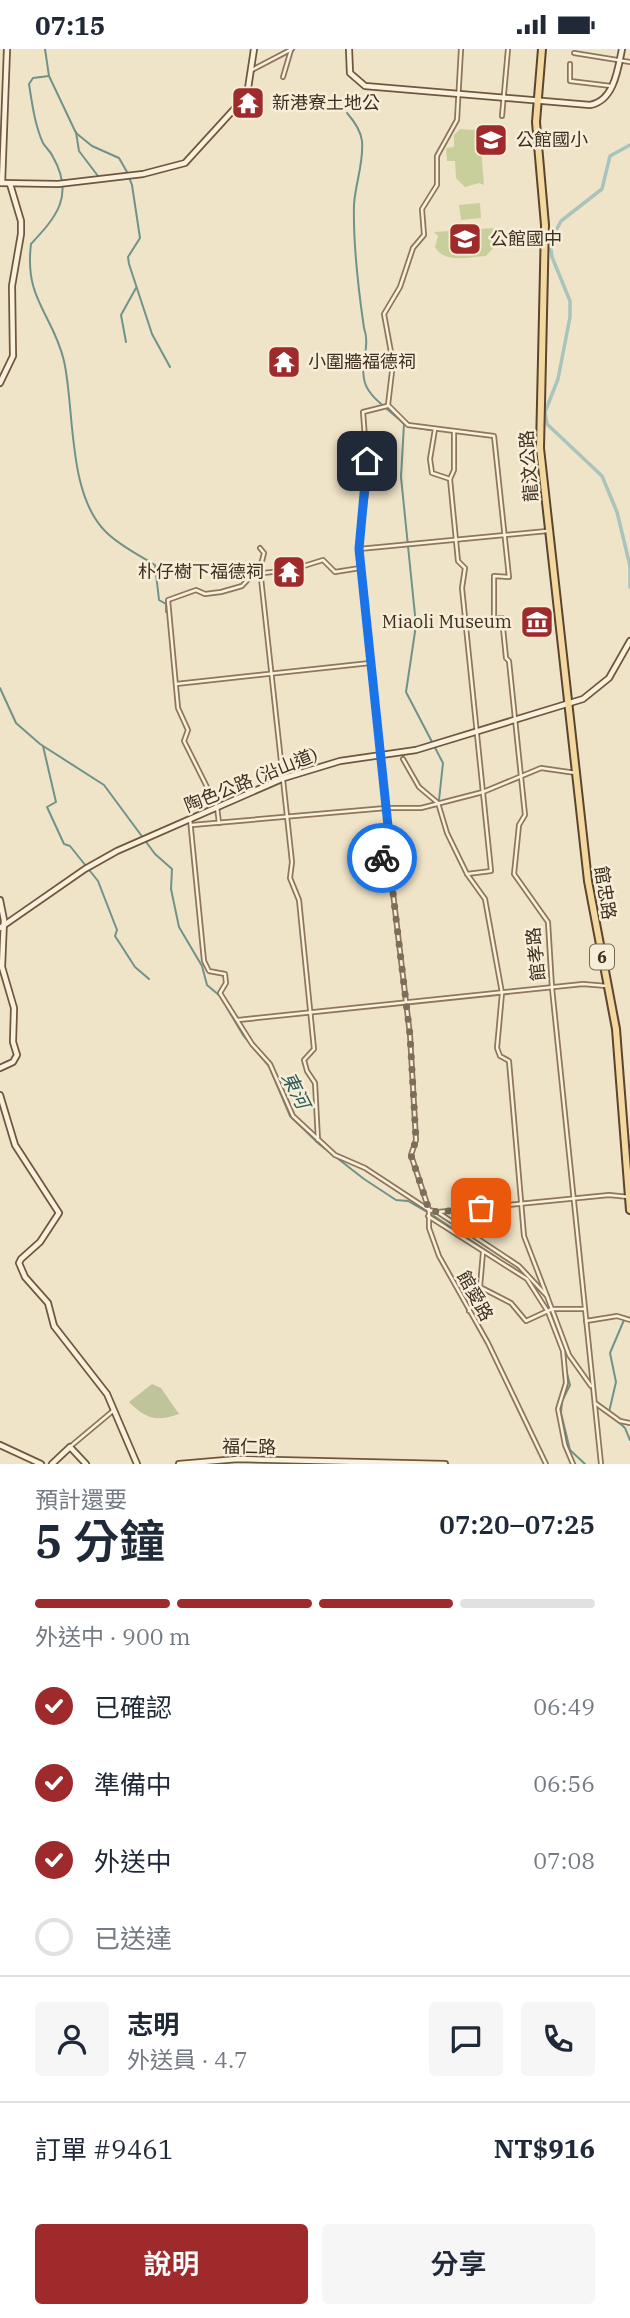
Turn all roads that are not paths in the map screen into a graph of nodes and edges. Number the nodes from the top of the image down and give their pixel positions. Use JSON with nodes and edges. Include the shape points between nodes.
{"nodes":[{"id":1,"x":7,"y":49,"type":"edge"},
{"id":2,"x":254,"y":49,"type":"edge"},
{"id":3,"x":291,"y":49,"type":"edge"},
{"id":4,"x":349,"y":49,"type":"edge"},
{"id":5,"x":461,"y":49,"type":"edge"},
{"id":6,"x":508,"y":49,"type":"edge"},
{"id":7,"x":542,"y":49,"type":"edge"},
{"id":8,"x":622,"y":49,"type":"edge"},
{"id":9,"x":574,"y":53,"type":"dead end"},
{"id":10,"x":620,"y":61,"type":"junction"},
{"id":11,"x":630,"y":62,"type":"edge"},
{"id":12,"x":570,"y":64,"type":"dead end"},
{"id":13,"x":252,"y":70,"type":"junction"},
{"id":14,"x":283,"y":77,"type":"dead end"},
{"id":15,"x":611,"y":86,"type":"junction"},
{"id":16,"x":456,"y":94,"type":"junction"},
{"id":17,"x":504,"y":98,"type":"junction"},
{"id":18,"x":538,"y":100,"type":"junction"},
{"id":19,"x":502,"y":116,"type":"dead end"},
{"id":20,"x":1,"y":183,"type":"edge"},
{"id":21,"x":10,"y":184,"type":"junction"},
{"id":22,"x":0,"y":383,"type":"edge"},
{"id":23,"x":388,"y":405,"type":"junction"},
{"id":24,"x":435,"y":428,"type":"junction"},
{"id":25,"x":454,"y":431,"type":"junction"},
{"id":26,"x":450,"y":479,"type":"junction"},
{"id":27,"x":549,"y":531,"type":"junction"},
{"id":28,"x":505,"y":534,"type":"junction"},
{"id":29,"x":456,"y":539,"type":"junction"},
{"id":30,"x":260,"y":548,"type":"dead end"},
{"id":31,"x":359,"y":549,"type":"junction"},
{"id":32,"x":360,"y":568,"type":"junction"},
{"id":33,"x":262,"y":573,"type":"junction"},
{"id":34,"x":630,"y":641,"type":"edge"},
{"id":35,"x":370,"y":663,"type":"junction"},
{"id":36,"x":272,"y":674,"type":"junction"},
{"id":37,"x":176,"y":684,"type":"junction"},
{"id":38,"x":568,"y":705,"type":"junction"},
{"id":39,"x":516,"y":721,"type":"junction"},
{"id":40,"x":476,"y":733,"type":"junction"},
{"id":41,"x":380,"y":757,"type":"junction"},
{"id":42,"x":403,"y":759,"type":"dead end"},
{"id":43,"x":576,"y":773,"type":"junction"},
{"id":44,"x":522,"y":774,"type":"junction"},
{"id":45,"x":284,"y":778,"type":"junction"},
{"id":46,"x":482,"y":792,"type":"junction"},
{"id":47,"x":438,"y":803,"type":"junction"},
{"id":48,"x":216,"y":807,"type":"junction"},
{"id":49,"x":386,"y":808,"type":"junction"},
{"id":50,"x":288,"y":818,"type":"junction"},
{"id":51,"x":190,"y":822,"type":"junction"},
{"id":52,"x":219,"y":823,"type":"junction"},
{"id":53,"x":467,"y":874,"type":"junction"},
{"id":54,"x":0,"y":900,"type":"edge"},
{"id":55,"x":2,"y":926,"type":"edge"},
{"id":56,"x":608,"y":986,"type":"junction"},
{"id":57,"x":552,"y":988,"type":"junction"},
{"id":58,"x":502,"y":993,"type":"junction"},
{"id":59,"x":405,"y":1002,"type":"junction"},
{"id":60,"x":310,"y":1012,"type":"junction"},
{"id":61,"x":238,"y":1020,"type":"junction"},
{"id":62,"x":0,"y":1068,"type":"edge"},
{"id":63,"x":0,"y":1095,"type":"edge"},
{"id":64,"x":318,"y":1140,"type":"junction"},
{"id":65,"x":629,"y":1197,"type":"edge"},
{"id":66,"x":573,"y":1198,"type":"junction"},
{"id":67,"x":523,"y":1204,"type":"junction"},
{"id":68,"x":429,"y":1210,"type":"junction"},
{"id":69,"x":630,"y":1210,"type":"edge"},
{"id":70,"x":438,"y":1212,"type":"junction"},
{"id":71,"x":428,"y":1216,"type":"junction"},
{"id":72,"x":483,"y":1252,"type":"junction"},
{"id":73,"x":480,"y":1287,"type":"junction"},
{"id":74,"x":547,"y":1296,"type":"junction"},
{"id":75,"x":552,"y":1309,"type":"junction"},
{"id":76,"x":585,"y":1309,"type":"junction"},
{"id":77,"x":469,"y":1311,"type":"junction"},
{"id":78,"x":548,"y":1312,"type":"junction"},
{"id":79,"x":630,"y":1320,"type":"edge"},
{"id":80,"x":586,"y":1321,"type":"junction"},
{"id":81,"x":593,"y":1389,"type":"junction"},
{"id":82,"x":595,"y":1403,"type":"junction"},
{"id":83,"x":114,"y":1411,"type":"junction"},
{"id":84,"x":630,"y":1423,"type":"edge"},
{"id":85,"x":0,"y":1445,"type":"edge"},
{"id":86,"x":70,"y":1447,"type":"junction"},
{"id":87,"x":41,"y":1464,"type":"edge"},
{"id":88,"x":52,"y":1464,"type":"edge"},
{"id":89,"x":86,"y":1464,"type":"edge"},
{"id":90,"x":137,"y":1464,"type":"edge"},
{"id":91,"x":179,"y":1464,"type":"edge"},
{"id":92,"x":445,"y":1464,"type":"edge"},
{"id":93,"x":546,"y":1464,"type":"edge"},
{"id":94,"x":573,"y":1464,"type":"edge"},
{"id":95,"x":601,"y":1464,"type":"edge"}],
"edges":[{"from":1,"to":20,"type":"street"},
{"from":2,"to":13,"type":"street"},
{"from":3,"to":13,"type":"street"},
{"from":3,"to":14,"type":"street"},
{"from":4,"to":16,"type":"street","via":[[350,73],[360,85]]},
{"from":5,"to":16,"type":"street"},
{"from":6,"to":17,"type":"street"},
{"from":7,"to":18,"type":"main road","number":"6"},
{"from":8,"to":10,"type":"street"},
{"from":9,"to":10,"type":"street"},
{"from":10,"to":11,"type":"street"},
{"from":10,"to":15,"type":"street"},
{"from":12,"to":15,"type":"street","via":[[570,81]]},
{"from":13,"to":21,"type":"street","via":[[242,102],[185,163],[129,176]]},
{"from":15,"to":18,"type":"street","via":[[595,104]]},
{"from":16,"to":17,"type":"street"},
{"from":16,"to":23,"type":"street","via":[[457,120],[436,156],[437,185],[422,209],[424,235],[413,248],[400,287],[384,314],[393,363]]},
{"from":17,"to":18,"type":"street"},
{"from":17,"to":19,"type":"street"},
{"from":18,"to":27,"type":"main road","name":"龍汶公路","number":"6","via":[[545,225],[540,448]]},
{"from":20,"to":21,"type":"street"},
{"from":21,"to":22,"type":"street","via":[[21,234],[12,286],[13,356]]},
{"from":23,"to":24,"type":"street","via":[[408,425]]},
{"from":23,"to":31,"type":"street","name":"館愛路","via":[[363,412],[368,477]]},
{"from":24,"to":25,"type":"street"},
{"from":24,"to":26,"type":"street","via":[[432,473]]},
{"from":25,"to":26,"type":"street"},
{"from":25,"to":28,"type":"street","name":"館孝路","via":[[494,436]]},
{"from":26,"to":29,"type":"street"},
{"from":27,"to":28,"type":"street"},
{"from":27,"to":38,"type":"main road","name":"龍汶公路","number":"6"},
{"from":28,"to":29,"type":"street"},
{"from":28,"to":39,"type":"street","name":"館孝路","via":[[509,577],[494,576],[492,593],[494,618],[502,618]]},
{"from":29,"to":31,"type":"street"},
{"from":29,"to":40,"type":"street","via":[[458,561],[465,568],[462,588]]},
{"from":30,"to":33,"type":"street","via":[[264,553]]},
{"from":31,"to":32,"type":"street","name":"館愛路"},
{"from":32,"to":33,"type":"street","via":[[335,572],[323,560]]},
{"from":32,"to":35,"type":"street","name":"館愛路"},
{"from":33,"to":36,"type":"street"},
{"from":33,"to":37,"type":"street","via":[[253,574],[242,586],[220,592],[196,590],[167,600]]},
{"from":34,"to":38,"type":"street","name":"陶色公路 (沿山道)","via":[[609,678]]},
{"from":35,"to":36,"type":"street"},
{"from":35,"to":41,"type":"street","name":"館愛路"},
{"from":36,"to":37,"type":"street"},
{"from":36,"to":45,"type":"street"},
{"from":37,"to":48,"type":"street","via":[[178,708],[188,730],[184,741]]},
{"from":38,"to":39,"type":"street","name":"陶色公路 (沿山道)"},
{"from":38,"to":43,"type":"main road","name":"館忠路","number":"6"},
{"from":39,"to":40,"type":"street","name":"陶色公路 (沿山道)"},
{"from":39,"to":44,"type":"street","name":"館孝路"},
{"from":40,"to":41,"type":"street","name":"陶色公路 (沿山道)"},
{"from":40,"to":46,"type":"street"},
{"from":41,"to":45,"type":"street","name":"陶色公路 (沿山道)","via":[[319,765]]},
{"from":41,"to":49,"type":"street","name":"館愛路"},
{"from":42,"to":47,"type":"street","via":[[419,787]]},
{"from":43,"to":44,"type":"street","via":[[541,768]]},
{"from":43,"to":56,"type":"main road","name":"館忠路","number":"6","via":[[588,881]]},
{"from":44,"to":46,"type":"street"},
{"from":44,"to":57,"type":"street","name":"館孝路","via":[[525,815],[519,825],[514,874],[548,922]]},
{"from":45,"to":48,"type":"street","name":"陶色公路 (沿山道)"},
{"from":45,"to":50,"type":"street"},
{"from":46,"to":47,"type":"street"},
{"from":46,"to":53,"type":"street","via":[[491,871]]},
{"from":47,"to":49,"type":"street"},
{"from":47,"to":53,"type":"street"},
{"from":48,"to":51,"type":"street","name":"陶色公路 (沿山道)"},
{"from":48,"to":52,"type":"street"},
{"from":49,"to":50,"type":"street"},
{"from":49,"to":59,"type":"street","name":"館愛路","via":[[388,826],[381,856],[393,893]]},
{"from":50,"to":52,"type":"street"},
{"from":50,"to":60,"type":"street","via":[[290,878],[299,900]]},
{"from":51,"to":52,"type":"street"},
{"from":51,"to":55,"type":"street","name":"陶色公路 (沿山道)","via":[[142,839],[91,865]]},
{"from":51,"to":61,"type":"street","via":[[204,961],[209,971],[225,974],[220,993]]},
{"from":53,"to":58,"type":"street","via":[[485,899]]},
{"from":54,"to":55,"type":"street"},
{"from":55,"to":62,"type":"street","via":[[2,967],[14,1009],[17,1055]]},
{"from":56,"to":57,"type":"street"},
{"from":56,"to":65,"type":"main road","name":"館忠路","number":"6","via":[[617,1029]]},
{"from":57,"to":58,"type":"street"},
{"from":57,"to":66,"type":"street","name":"館孝路"},
{"from":58,"to":59,"type":"street"},
{"from":58,"to":67,"type":"street","via":[[497,1048],[509,1061]]},
{"from":59,"to":60,"type":"street"},
{"from":59,"to":68,"type":"street","name":"館愛路","via":[[416,1140],[411,1155]]},
{"from":60,"to":61,"type":"street"},
{"from":60,"to":64,"type":"street","via":[[314,1049],[304,1060],[315,1083]]},
{"from":61,"to":64,"type":"street","via":[[272,1068],[293,1116]]},
{"from":63,"to":83,"type":"street","via":[[15,1145],[59,1213],[40,1242],[21,1259],[20,1268],[48,1303],[54,1326],[100,1384]]},
{"from":64,"to":68,"type":"street"},
{"from":65,"to":66,"type":"street"},
{"from":65,"to":69,"type":"main road","name":"館忠路","number":"6"},
{"from":66,"to":67,"type":"street"},
{"from":66,"to":76,"type":"street","name":"館孝路"},
{"from":67,"to":70,"type":"street"},
{"from":67,"to":74,"type":"street","via":[[524,1235]]},
{"from":68,"to":70,"type":"street"},
{"from":68,"to":71,"type":"street","name":"館愛路"},
{"from":70,"to":74,"type":"street","via":[[519,1266]]},
{"from":71,"to":72,"type":"street"},
{"from":71,"to":77,"type":"street","name":"館愛路","via":[[439,1256]]},
{"from":72,"to":73,"type":"street"},
{"from":72,"to":78,"type":"street","via":[[527,1279]]},
{"from":73,"to":77,"type":"street"},
{"from":73,"to":78,"type":"street","via":[[511,1303],[526,1321]]},
{"from":74,"to":75,"type":"street"},
{"from":75,"to":76,"type":"street"},
{"from":75,"to":78,"type":"street"},
{"from":75,"to":81,"type":"street","via":[[569,1355]]},
{"from":76,"to":80,"type":"street","name":"館孝路"},
{"from":77,"to":93,"type":"street","name":"館愛路"},
{"from":78,"to":94,"type":"street","via":[[563,1351],[566,1384],[558,1409]]},
{"from":79,"to":80,"type":"street","via":[[617,1316]]},
{"from":80,"to":81,"type":"street","name":"館孝路"},
{"from":81,"to":82,"type":"street","name":"館孝路"},
{"from":82,"to":84,"type":"street"},
{"from":82,"to":95,"type":"street","name":"館孝路"},
{"from":83,"to":86,"type":"street"},
{"from":83,"to":90,"type":"street"},
{"from":85,"to":87,"type":"street"},
{"from":86,"to":88,"type":"street"},
{"from":86,"to":89,"type":"street"},
{"from":91,"to":92,"type":"street","name":"福仁路","via":[[238,1459]]}]}
